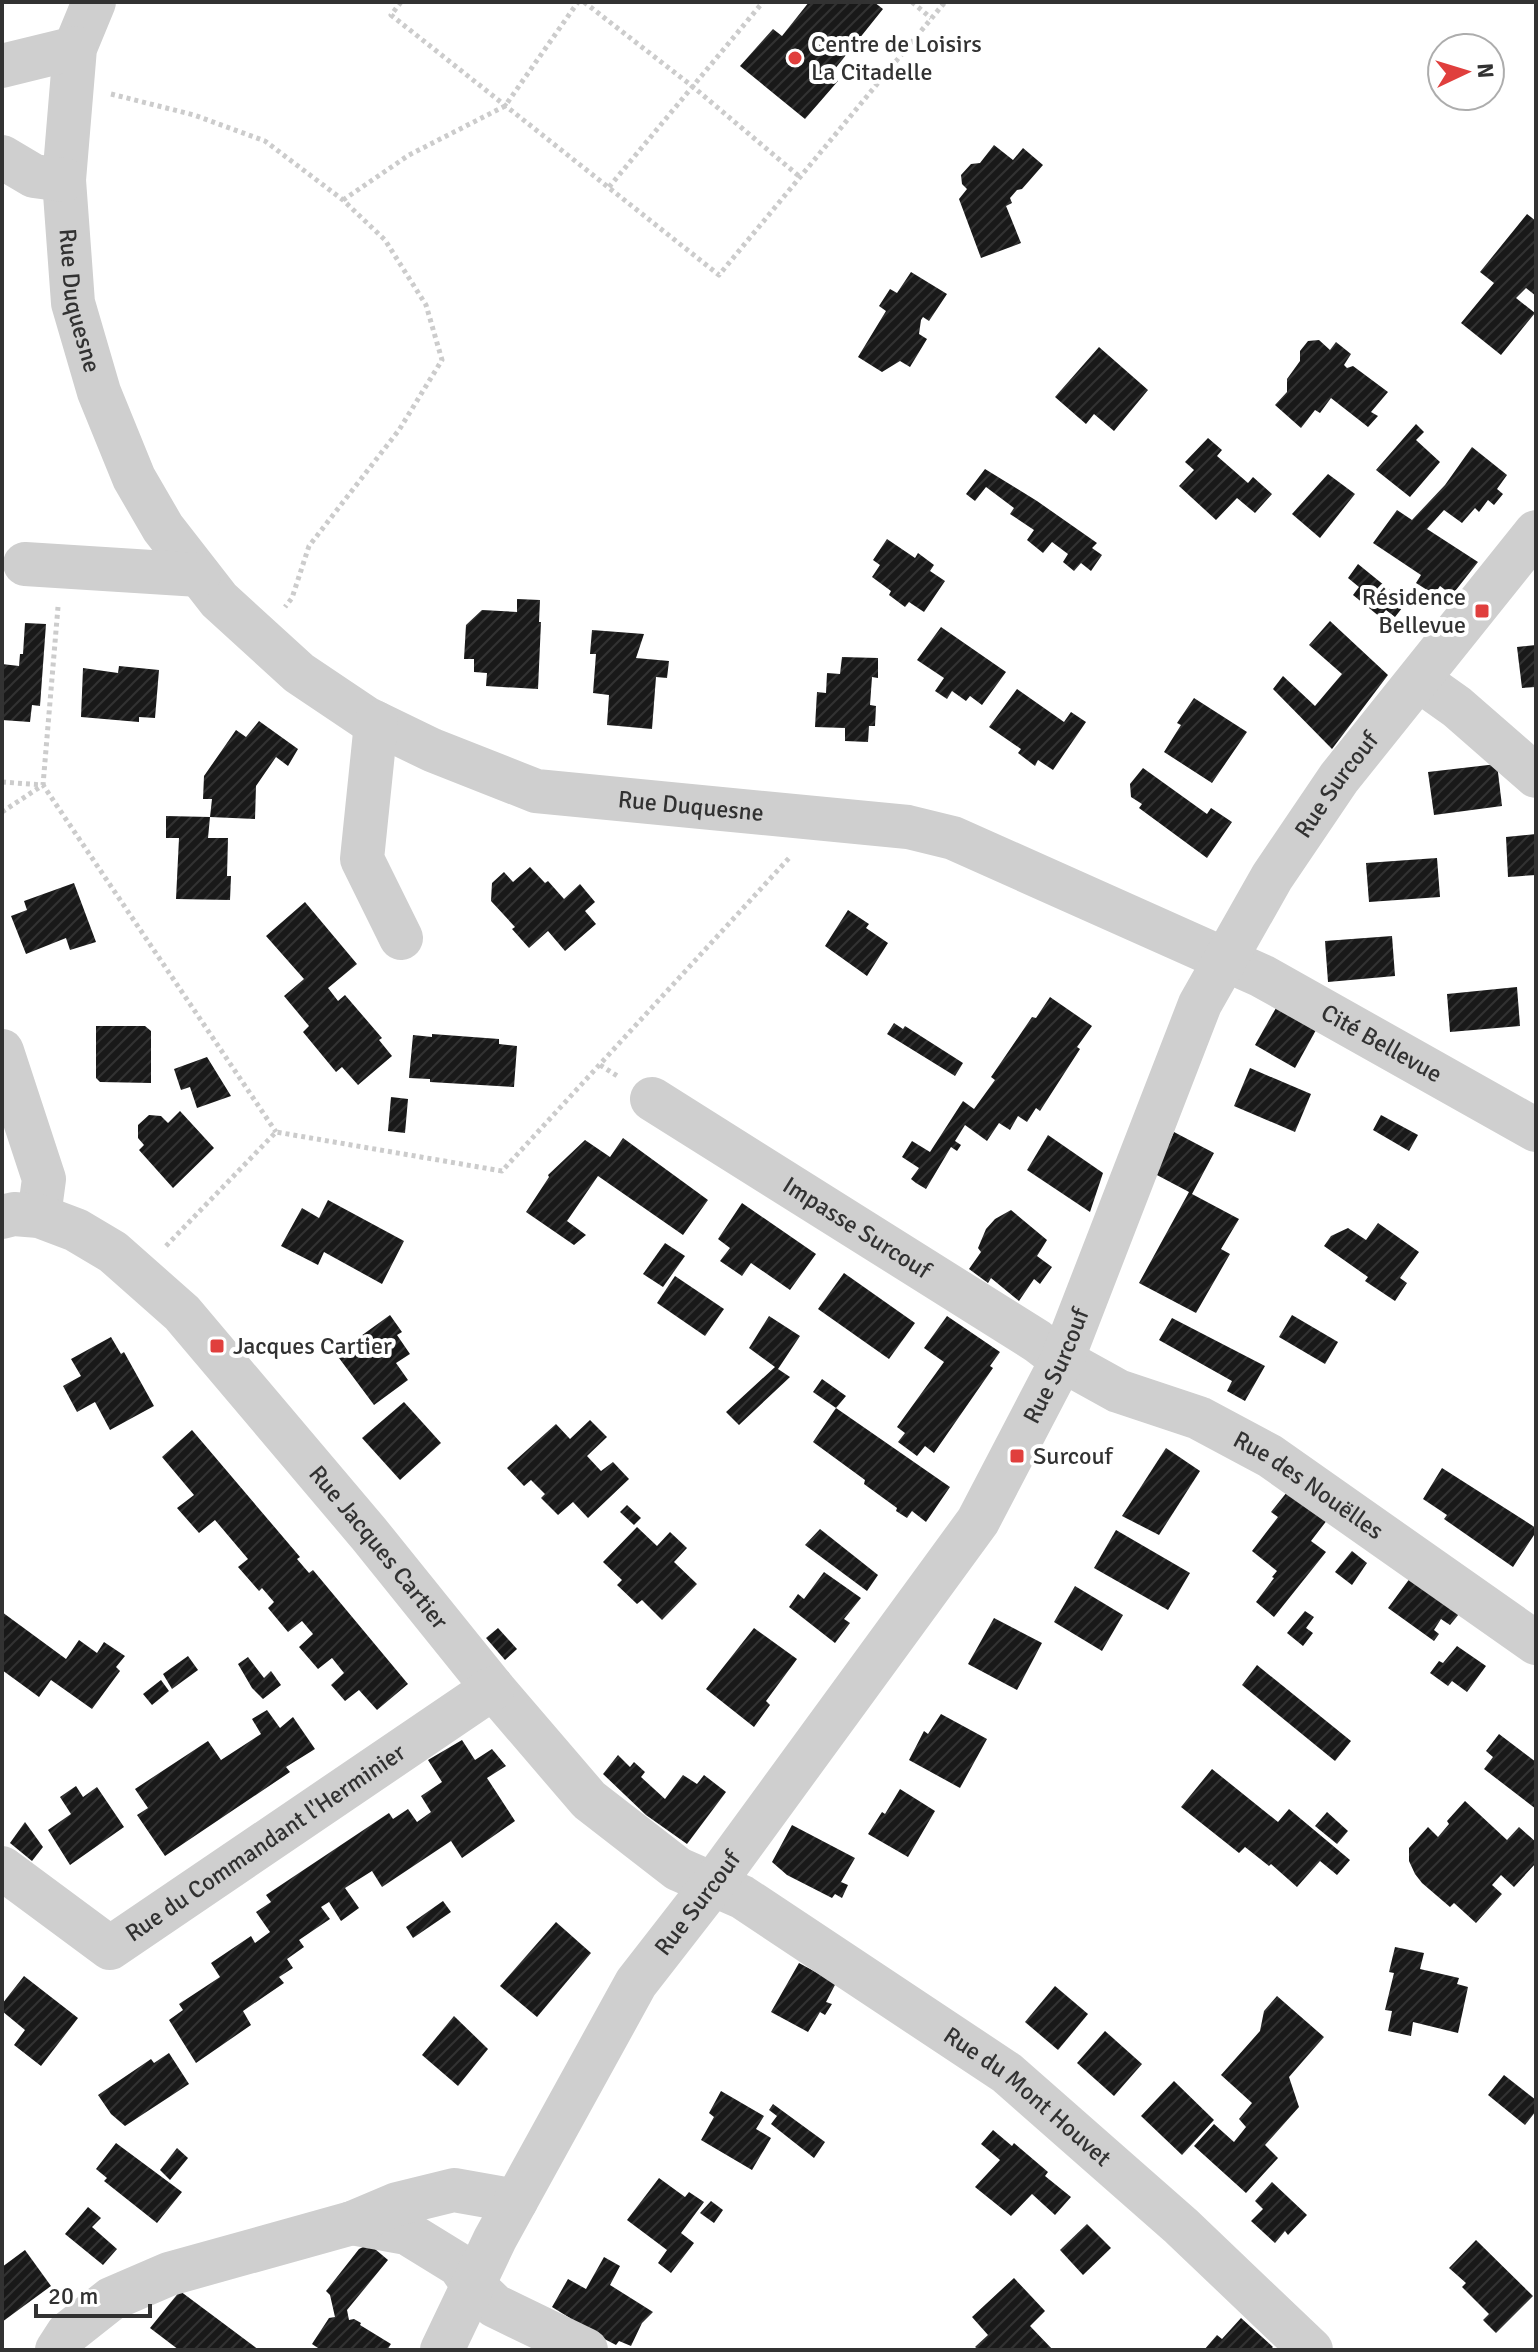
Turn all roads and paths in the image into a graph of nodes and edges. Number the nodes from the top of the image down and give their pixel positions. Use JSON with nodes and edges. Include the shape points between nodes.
{"nodes":[{"id":1,"x":94,"y":2,"type":"edge"},
{"id":2,"x":401,"y":2,"type":"edge"},
{"id":3,"x":578,"y":2,"type":"edge"},
{"id":4,"x":584,"y":2,"type":"edge"},
{"id":5,"x":763,"y":2,"type":"edge"},
{"id":6,"x":912,"y":2,"type":"edge"},
{"id":7,"x":945,"y":2,"type":"edge"},
{"id":8,"x":931,"y":18,"type":"junction"},
{"id":9,"x":2,"y":66,"type":"edge"},
{"id":10,"x":73,"y":66,"type":"junction"},
{"id":11,"x":692,"y":86,"type":"junction"},
{"id":12,"x":505,"y":106,"type":"junction"},
{"id":13,"x":2,"y":157,"type":"edge"},
{"id":14,"x":800,"y":177,"type":"junction"},
{"id":15,"x":64,"y":180,"type":"junction"},
{"id":16,"x":609,"y":187,"type":"junction"},
{"id":17,"x":343,"y":200,"type":"junction"},
{"id":18,"x":1536,"y":532,"type":"edge"},
{"id":19,"x":43,"y":566,"type":"joint"},
{"id":20,"x":199,"y":575,"type":"junction"},
{"id":21,"x":262,"y":639,"type":"junction"},
{"id":22,"x":1419,"y":680,"type":"junction"},
{"id":23,"x":376,"y":723,"type":"junction"},
{"id":24,"x":1536,"y":776,"type":"edge"},
{"id":25,"x":2,"y":782,"type":"edge"},
{"id":26,"x":43,"y":785,"type":"junction"},
{"id":27,"x":2,"y":812,"type":"edge"},
{"id":28,"x":825,"y":819,"type":"junction"},
{"id":29,"x":401,"y":938,"type":"dead end"},
{"id":30,"x":1224,"y":959,"type":"junction"},
{"id":31,"x":2,"y":1051,"type":"edge"},
{"id":32,"x":652,"y":1099,"type":"dead end"},
{"id":33,"x":1536,"y":1130,"type":"edge"},
{"id":34,"x":276,"y":1132,"type":"junction"},
{"id":35,"x":20,"y":1216,"type":"edge"},
{"id":36,"x":175,"y":1258,"type":"dead end"},
{"id":37,"x":1062,"y":1360,"type":"junction"},
{"id":38,"x":1536,"y":1643,"type":"edge"},
{"id":39,"x":493,"y":1688,"type":"junction"},
{"id":40,"x":2,"y":1868,"type":"edge"},
{"id":41,"x":713,"y":1884,"type":"junction"},
{"id":42,"x":516,"y":2201,"type":"junction"},
{"id":43,"x":352,"y":2223,"type":"junction"},
{"id":44,"x":473,"y":2285,"type":"junction"},
{"id":45,"x":57,"y":2350,"type":"edge"},
{"id":46,"x":442,"y":2350,"type":"edge"},
{"id":47,"x":586,"y":2350,"type":"edge"},
{"id":48,"x":1311,"y":2350,"type":"edge"}],
"edges":[{"from":1,"to":10,"type":"street","name":"Rue Duquesne"},
{"from":2,"to":12,"type":"path","via":[[391,15]]},
{"from":3,"to":12,"type":"path"},
{"from":4,"to":11,"type":"path"},
{"from":5,"to":11,"type":"path"},
{"from":6,"to":8,"type":"path"},
{"from":7,"to":8,"type":"path"},
{"from":8,"to":14,"type":"path"},
{"from":9,"to":10,"type":"street"},
{"from":10,"to":15,"type":"street","name":"Rue Duquesne"},
{"from":10,"to":17,"type":"path","via":[[265,141]]},
{"from":11,"to":14,"type":"path"},
{"from":11,"to":16,"type":"path"},
{"from":12,"to":16,"type":"path"},
{"from":12,"to":17,"type":"path","via":[[409,155]]},
{"from":13,"to":15,"type":"street","via":[[34,176]]},
{"from":14,"to":16,"type":"path","via":[[719,275]]},
{"from":15,"to":20,"type":"street","name":"Rue Duquesne","via":[[73,303],[99,392],[134,478]]},
{"from":17,"to":21,"type":"path","via":[[385,240],[426,305],[442,360],[399,430],[309,546],[292,598]]},
{"from":18,"to":22,"type":"street","name":"Rue Surcouf"},
{"from":19,"to":20,"type":"street"},
{"from":19,"to":26,"type":"path"},
{"from":20,"to":21,"type":"street","name":"Rue Duquesne"},
{"from":21,"to":23,"type":"street","name":"Rue Duquesne","via":[[299,673]]},
{"from":22,"to":24,"type":"street"},
{"from":22,"to":30,"type":"street","name":"Rue Surcouf","via":[[1339,778]]},
{"from":23,"to":28,"type":"street","name":"Rue Duquesne","via":[[536,791]]},
{"from":23,"to":29,"type":"street","via":[[362,859]]},
{"from":25,"to":26,"type":"path"},
{"from":26,"to":27,"type":"path"},
{"from":26,"to":34,"type":"path"},
{"from":28,"to":30,"type":"street","name":"Rue Duquesne","via":[[908,827],[953,838]]},
{"from":28,"to":34,"type":"path","via":[[502,1171]]},
{"from":30,"to":33,"type":"street","name":"Cité Bellevue"},
{"from":30,"to":37,"type":"street","name":"Rue Surcouf","via":[[1200,1004]]},
{"from":31,"to":35,"type":"street","name":"Rue Jacques Cartier","via":[[44,1179]]},
{"from":32,"to":37,"type":"street","name":"Impasse Surcouf"},
{"from":34,"to":36,"type":"path","via":[[165,1247]]},
{"from":35,"to":39,"type":"street","name":"Rue Jacques Cartier","via":[[76,1230],[113,1252],[182,1313]]},
{"from":37,"to":38,"type":"street","name":"Rue des Nouëlles","via":[[1118,1391],[1199,1418],[1270,1456]]},
{"from":37,"to":41,"type":"street","name":"Rue Surcouf","via":[[978,1521]]},
{"from":39,"to":40,"type":"street","name":"Rue du Commandant l'Herminier","via":[[110,1948]]},
{"from":39,"to":41,"type":"street","name":"Rue Jacques Cartier","via":[[589,1800],[678,1869]]},
{"from":41,"to":42,"type":"street","name":"Rue Surcouf","via":[[636,1983]]},
{"from":41,"to":48,"type":"street","name":"Rue du Mont Houvet","via":[[742,1897],[1007,2073],[1181,2226]]},
{"from":42,"to":43,"type":"street","via":[[454,2190],[397,2204]]},
{"from":42,"to":44,"type":"street","name":"Rue Surcouf"},
{"from":43,"to":44,"type":"street","via":[[407,2233],[459,2265]]},
{"from":43,"to":45,"type":"street","via":[[169,2274],[111,2299],[68,2333]]},
{"from":44,"to":46,"type":"street","name":"Rue Surcouf"},
{"from":44,"to":47,"type":"street","via":[[495,2306]]}]}
